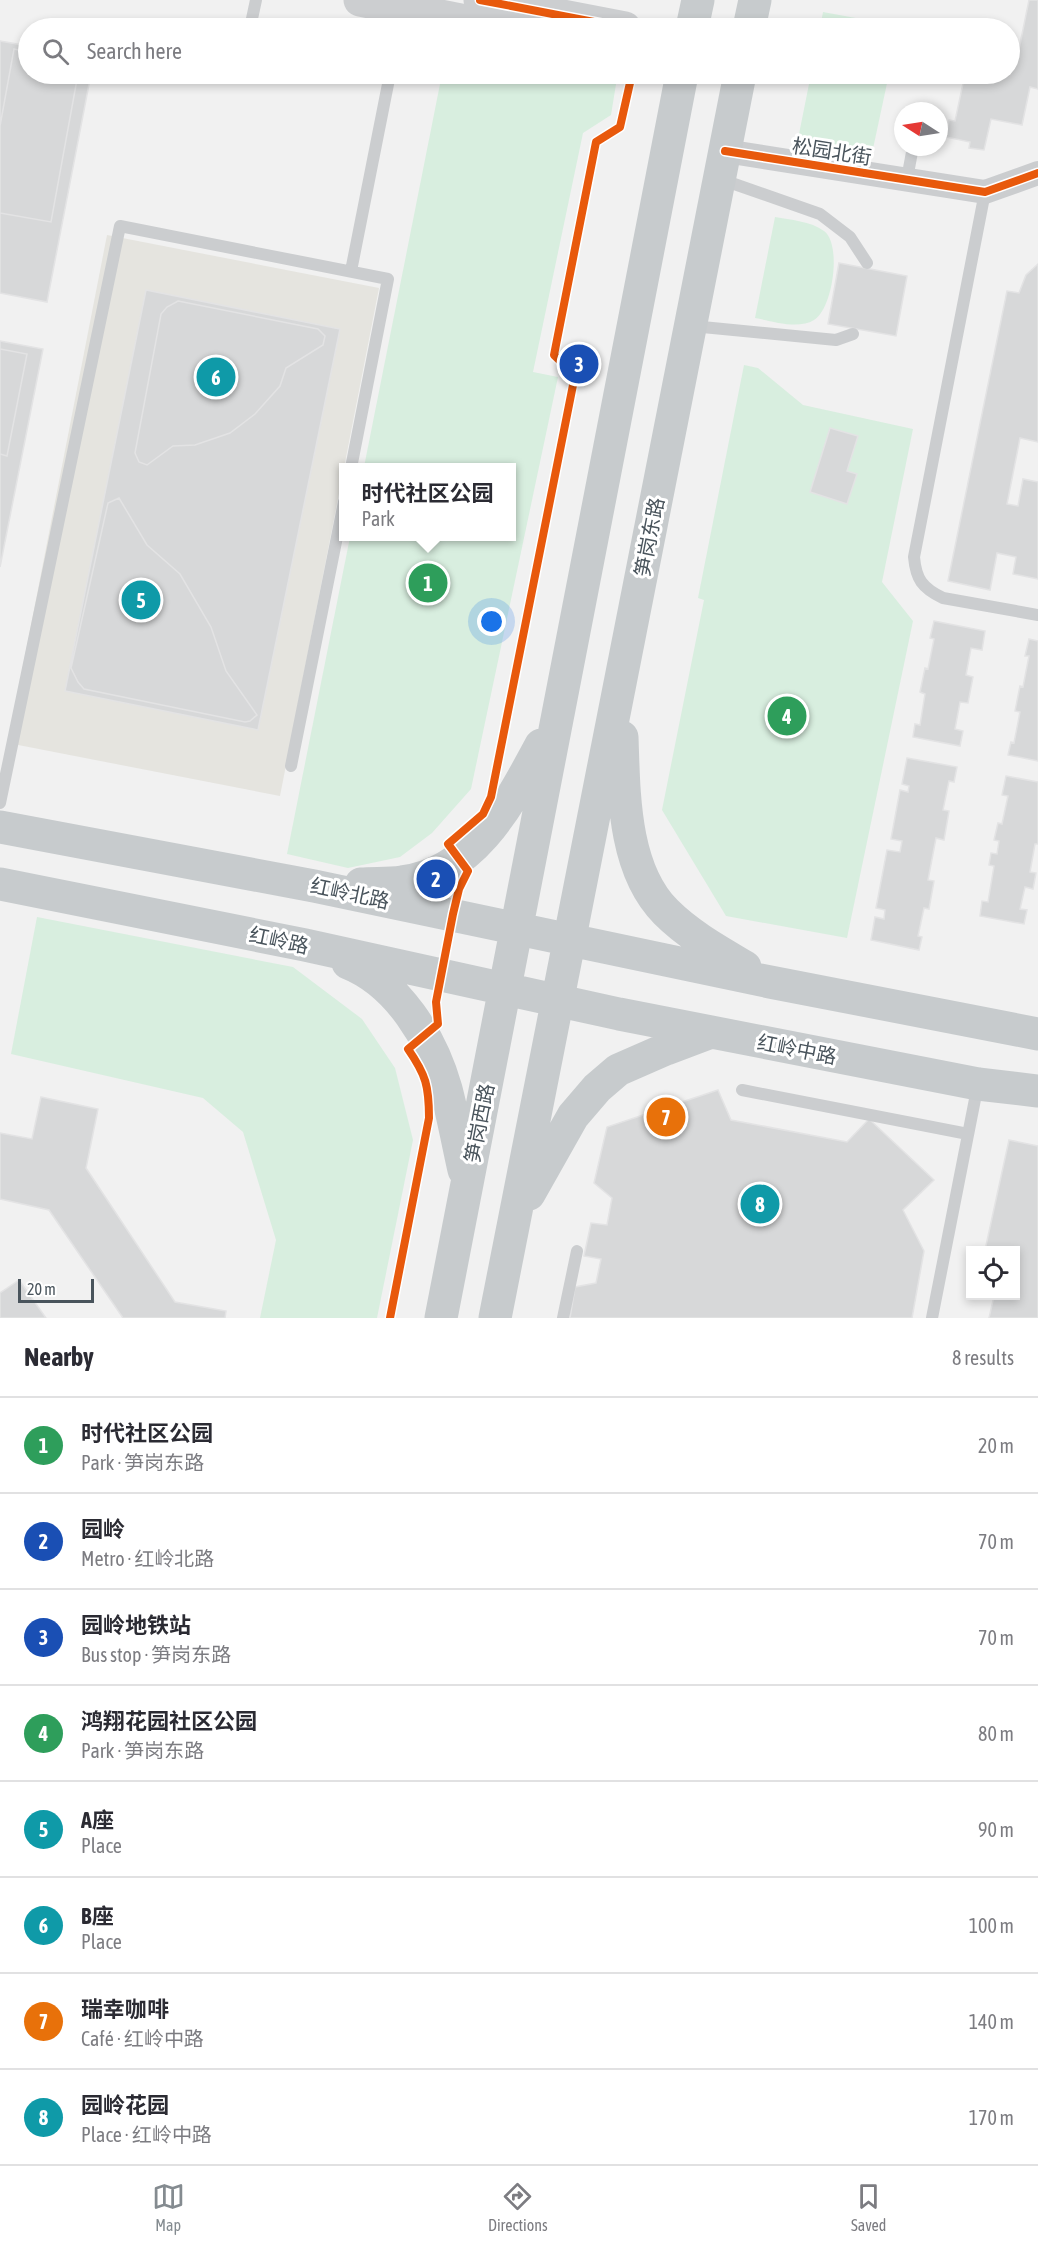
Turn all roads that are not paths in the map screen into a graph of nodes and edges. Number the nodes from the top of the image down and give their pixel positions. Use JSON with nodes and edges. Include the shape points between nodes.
{"nodes":[{"id":1,"x":256,"y":0,"type":"edge"},
{"id":2,"x":360,"y":0,"type":"edge"},
{"id":3,"x":480,"y":0,"type":"edge"},
{"id":4,"x":698,"y":0,"type":"edge"},
{"id":5,"x":754,"y":0,"type":"edge"},
{"id":6,"x":252,"y":18,"type":"edge"},
{"id":7,"x":451,"y":18,"type":"edge"},
{"id":8,"x":574,"y":18,"type":"edge"},
{"id":9,"x":694,"y":18,"type":"edge"},
{"id":10,"x":751,"y":18,"type":"edge"},
{"id":11,"x":388,"y":84,"type":"edge"},
{"id":12,"x":680,"y":84,"type":"edge"},
{"id":13,"x":738,"y":84,"type":"edge"},
{"id":14,"x":911,"y":156,"type":"edge"},
{"id":15,"x":722,"y":165,"type":"junction"},
{"id":16,"x":1038,"y":172,"type":"edge"},
{"id":17,"x":907,"y":179,"type":"junction"},
{"id":18,"x":985,"y":192,"type":"junction"},
{"id":19,"x":867,"y":263,"type":"dead end"},
{"id":20,"x":351,"y":271,"type":"junction"},
{"id":21,"x":690,"y":326,"type":"junction"},
{"id":22,"x":853,"y":334,"type":"dead end"},
{"id":23,"x":352,"y":463,"type":"edge"},
{"id":24,"x":339,"y":527,"type":"edge"},
{"id":25,"x":1038,"y":615,"type":"edge"},
{"id":26,"x":620,"y":685,"type":"junction"},
{"id":27,"x":557,"y":717,"type":"junction"},
{"id":28,"x":291,"y":766,"type":"dead end"},
{"id":29,"x":0,"y":803,"type":"edge"},
{"id":30,"x":0,"y":827,"type":"edge"},
{"id":31,"x":0,"y":884,"type":"edge"},
{"id":32,"x":314,"y":886,"type":"junction"},
{"id":33,"x":517,"y":928,"type":"junction"},
{"id":34,"x":569,"y":939,"type":"junction"},
{"id":35,"x":305,"y":945,"type":"junction"},
{"id":36,"x":770,"y":982,"type":"junction"},
{"id":37,"x":504,"y":989,"type":"junction"},
{"id":38,"x":557,"y":1000,"type":"junction"},
{"id":39,"x":712,"y":1032,"type":"junction"},
{"id":40,"x":1038,"y":1034,"type":"edge"},
{"id":41,"x":978,"y":1084,"type":"junction"},
{"id":42,"x":742,"y":1090,"type":"dead end"},
{"id":43,"x":1038,"y":1091,"type":"edge"},
{"id":44,"x":968,"y":1134,"type":"junction"},
{"id":45,"x":467,"y":1182,"type":"junction"},
{"id":46,"x":514,"y":1222,"type":"junction"},
{"id":47,"x":577,"y":1251,"type":"dead end"},
{"id":48,"x":441,"y":1318,"type":"edge"},
{"id":49,"x":495,"y":1318,"type":"edge"},
{"id":50,"x":563,"y":1318,"type":"edge"},
{"id":51,"x":932,"y":1318,"type":"edge"}],
"edges":[{"from":1,"to":6,"type":"lane"},
{"from":2,"to":7,"type":"street"},
{"from":3,"to":8,"type":"street"},
{"from":4,"to":9,"type":"main road"},
{"from":5,"to":10,"type":"main road"},
{"from":11,"to":20,"type":"lane"},
{"from":12,"to":27,"type":"main road"},
{"from":13,"to":15,"type":"main road","name":"笋岗东路"},
{"from":14,"to":17,"type":"lane"},
{"from":15,"to":17,"type":"street","name":"松园北街"},
{"from":15,"to":19,"type":"lane","via":[[820,214],[850,237]]},
{"from":15,"to":21,"type":"main road","name":"笋岗东路"},
{"from":16,"to":18,"type":"street"},
{"from":17,"to":18,"type":"street","name":"松园北街"},
{"from":18,"to":25,"type":"lane","via":[[914,557],[915,572],[922,584],[943,598]]},
{"from":20,"to":23,"type":"lane","via":[[388,279]]},
{"from":20,"to":29,"type":"lane","via":[[120,226]]},
{"from":21,"to":22,"type":"lane","via":[[836,340]]},
{"from":21,"to":26,"type":"main road","name":"笋岗东路"},
{"from":24,"to":28,"type":"lane"},
{"from":26,"to":34,"type":"main road","name":"笋岗东路"},
{"from":26,"to":36,"type":"main road","via":[[623,773],[629,834],[637,864],[665,911],[699,939]]},
{"from":27,"to":32,"type":"main road","via":[[508,805],[472,849],[451,865],[403,882]]},
{"from":27,"to":33,"type":"main road"},
{"from":30,"to":32,"type":"main road","name":"红岭北路"},
{"from":31,"to":35,"type":"main road","name":"红岭路"},
{"from":32,"to":33,"type":"main road","name":"红岭北路"},
{"from":33,"to":34,"type":"main road","name":"红岭北路"},
{"from":33,"to":37,"type":"main road","name":"笋岗西路"},
{"from":34,"to":36,"type":"main road","name":"红岭北路"},
{"from":34,"to":38,"type":"main road","name":"笋岗东路"},
{"from":35,"to":37,"type":"main road","name":"红岭路"},
{"from":35,"to":45,"type":"main road","via":[[364,969],[394,994],[424,1037],[446,1088]]},
{"from":36,"to":40,"type":"main road"},
{"from":37,"to":38,"type":"main road","name":"红岭路"},
{"from":37,"to":45,"type":"main road","name":"笋岗西路"},
{"from":38,"to":39,"type":"main road","name":"红岭中路"},
{"from":38,"to":46,"type":"main road"},
{"from":39,"to":41,"type":"main road","name":"红岭中路"},
{"from":39,"to":46,"type":"main road","via":[[618,1070],[597,1088],[573,1116]]},
{"from":41,"to":43,"type":"main road","name":"红岭中路"},
{"from":41,"to":44,"type":"lane"},
{"from":42,"to":44,"type":"lane"},
{"from":44,"to":51,"type":"lane"},
{"from":45,"to":48,"type":"main road","name":"笋岗西路"},
{"from":46,"to":49,"type":"main road"},
{"from":47,"to":50,"type":"lane"}]}
